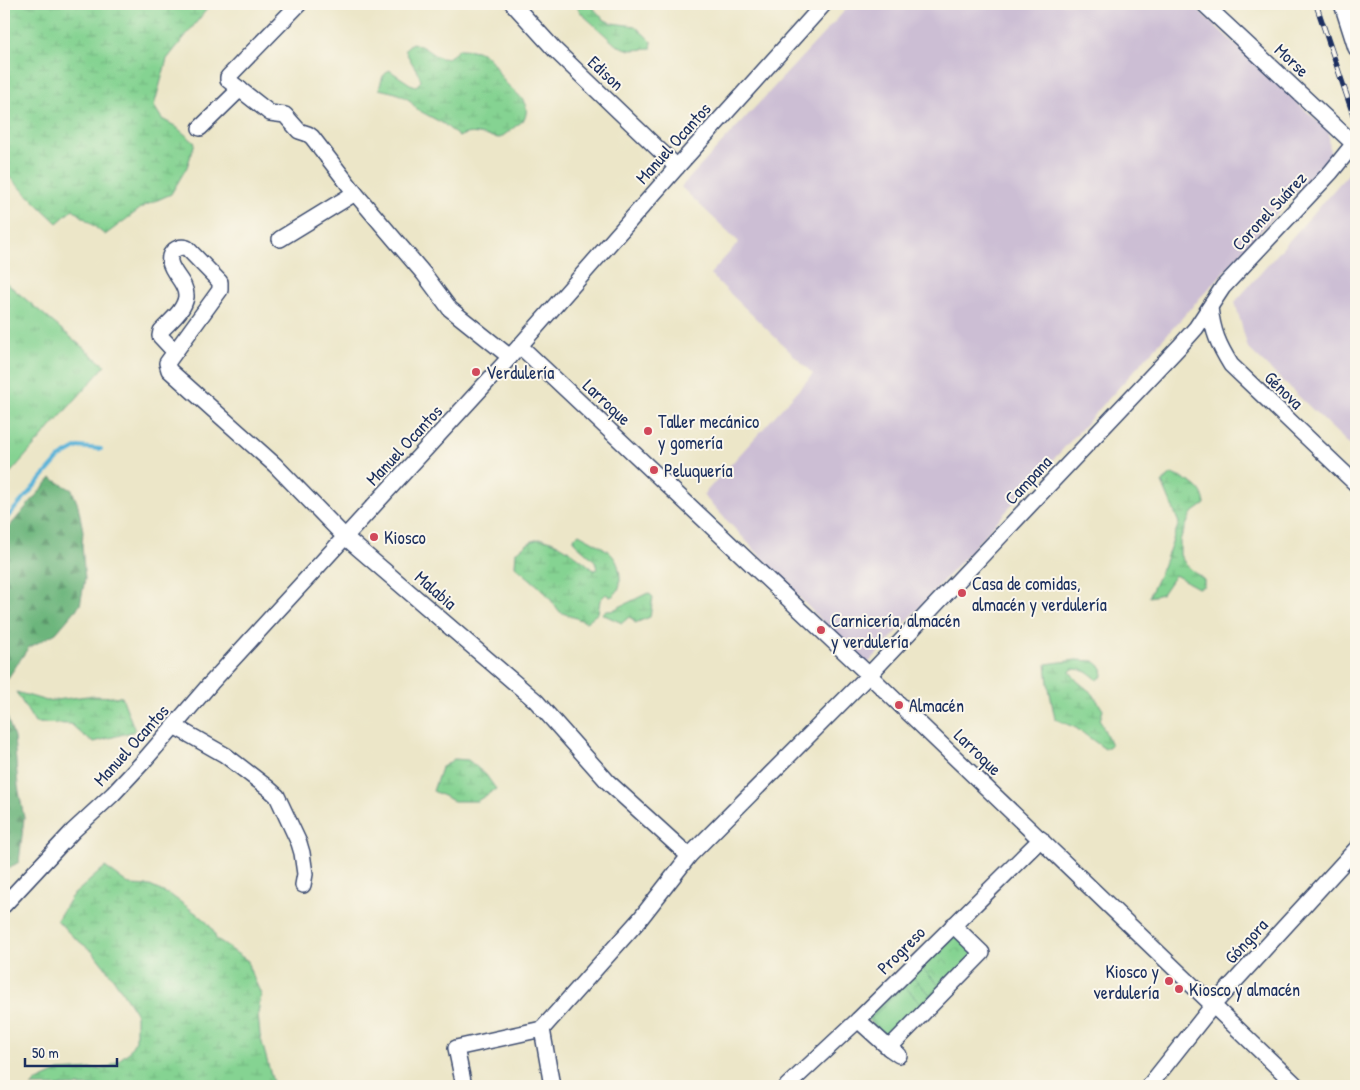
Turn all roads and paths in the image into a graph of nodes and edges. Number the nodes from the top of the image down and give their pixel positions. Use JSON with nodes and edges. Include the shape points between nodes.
{"nodes":[{"id":1,"x":299,"y":4,"type":"edge"},
{"id":2,"x":513,"y":4,"type":"edge"},
{"id":3,"x":1204,"y":4,"type":"edge"},
{"id":4,"x":1342,"y":4,"type":"edge"},
{"id":5,"x":820,"y":5,"type":"edge"},
{"id":6,"x":1356,"y":48,"type":"edge"},
{"id":7,"x":240,"y":89,"type":"junction"},
{"id":8,"x":200,"y":128,"type":"dead end"},
{"id":9,"x":1355,"y":143,"type":"edge"},
{"id":10,"x":677,"y":167,"type":"junction"},
{"id":11,"x":355,"y":193,"type":"junction"},
{"id":12,"x":280,"y":239,"type":"dead end"},
{"id":13,"x":1210,"y":308,"type":"junction"},
{"id":14,"x":515,"y":351,"type":"junction"},
{"id":15,"x":175,"y":352,"type":"junction"},
{"id":16,"x":1356,"y":484,"type":"edge"},
{"id":17,"x":344,"y":536,"type":"junction"},
{"id":18,"x":869,"y":675,"type":"junction"},
{"id":19,"x":174,"y":726,"type":"junction"},
{"id":20,"x":1041,"y":839,"type":"junction"},
{"id":21,"x":1356,"y":849,"type":"edge"},
{"id":22,"x":689,"y":856,"type":"junction"},
{"id":23,"x":303,"y":885,"type":"dead end"},
{"id":24,"x":4,"y":905,"type":"edge"},
{"id":25,"x":953,"y":925,"type":"junction"},
{"id":26,"x":1214,"y":1004,"type":"junction"},
{"id":27,"x":858,"y":1020,"type":"junction"},
{"id":28,"x":542,"y":1029,"type":"junction"},
{"id":29,"x":464,"y":1086,"type":"edge"},
{"id":30,"x":552,"y":1086,"type":"edge"},
{"id":31,"x":787,"y":1086,"type":"edge"},
{"id":32,"x":1149,"y":1086,"type":"edge"},
{"id":33,"x":1297,"y":1086,"type":"edge"}],
"edges":[{"from":1,"to":7,"type":"street","via":[[228,77]]},
{"from":2,"to":10,"type":"street","name":"Edison","via":[[555,50]]},
{"from":3,"to":9,"type":"street","name":"Morse"},
{"from":4,"to":6,"type":"street"},
{"from":5,"to":10,"type":"street","name":"Manuel Ocantos"},
{"from":7,"to":8,"type":"street"},
{"from":7,"to":11,"type":"street","name":"Larroque","via":[[270,113],[285,115],[300,131],[312,137]]},
{"from":9,"to":13,"type":"street","name":"Coronel Suárez","via":[[1222,287]]},
{"from":10,"to":14,"type":"street","name":"Manuel Ocantos"},
{"from":11,"to":12,"type":"street"},
{"from":11,"to":14,"type":"street","name":"Larroque","via":[[450,309]]},
{"from":13,"to":16,"type":"street","name":"Génova","via":[[1213,330],[1231,366]]},
{"from":13,"to":18,"type":"street","name":"Campana","via":[[1179,347]]},
{"from":14,"to":17,"type":"street","name":"Manuel Ocantos"},
{"from":14,"to":18,"type":"street","name":"Larroque"},
{"from":15,"to":15,"type":"street","name":"Malabia","via":[[222,286],[182,246],[172,253],[170,262],[186,289],[186,298],[183,307],[160,336]]},
{"from":15,"to":17,"type":"street","name":"Malabia","via":[[167,363],[169,370],[275,465]]},
{"from":17,"to":19,"type":"street","name":"Manuel Ocantos"},
{"from":17,"to":22,"type":"street","name":"Malabia","via":[[536,701],[608,782]]},
{"from":18,"to":20,"type":"street","name":"Larroque"},
{"from":18,"to":22,"type":"street","name":"Campana"},
{"from":19,"to":23,"type":"street","via":[[225,755],[277,796],[299,843],[305,874]]},
{"from":19,"to":24,"type":"street","name":"Manuel Ocantos","via":[[113,794],[73,831]]},
{"from":20,"to":25,"type":"street","name":"Progreso"},
{"from":20,"to":26,"type":"street","name":"Larroque"},
{"from":21,"to":26,"type":"street","name":"Góngora"},
{"from":22,"to":28,"type":"street","name":"Campana","via":[[640,919]]},
{"from":25,"to":27,"type":"street","name":"Progreso"},
{"from":25,"to":27,"type":"street","via":[[982,953],[894,1052]]},
{"from":26,"to":32,"type":"street","name":"Góngora"},
{"from":26,"to":33,"type":"street","name":"Larroque"},
{"from":27,"to":31,"type":"street","name":"Progreso"},
{"from":28,"to":29,"type":"street","via":[[456,1048]]},
{"from":28,"to":30,"type":"street"}]}
